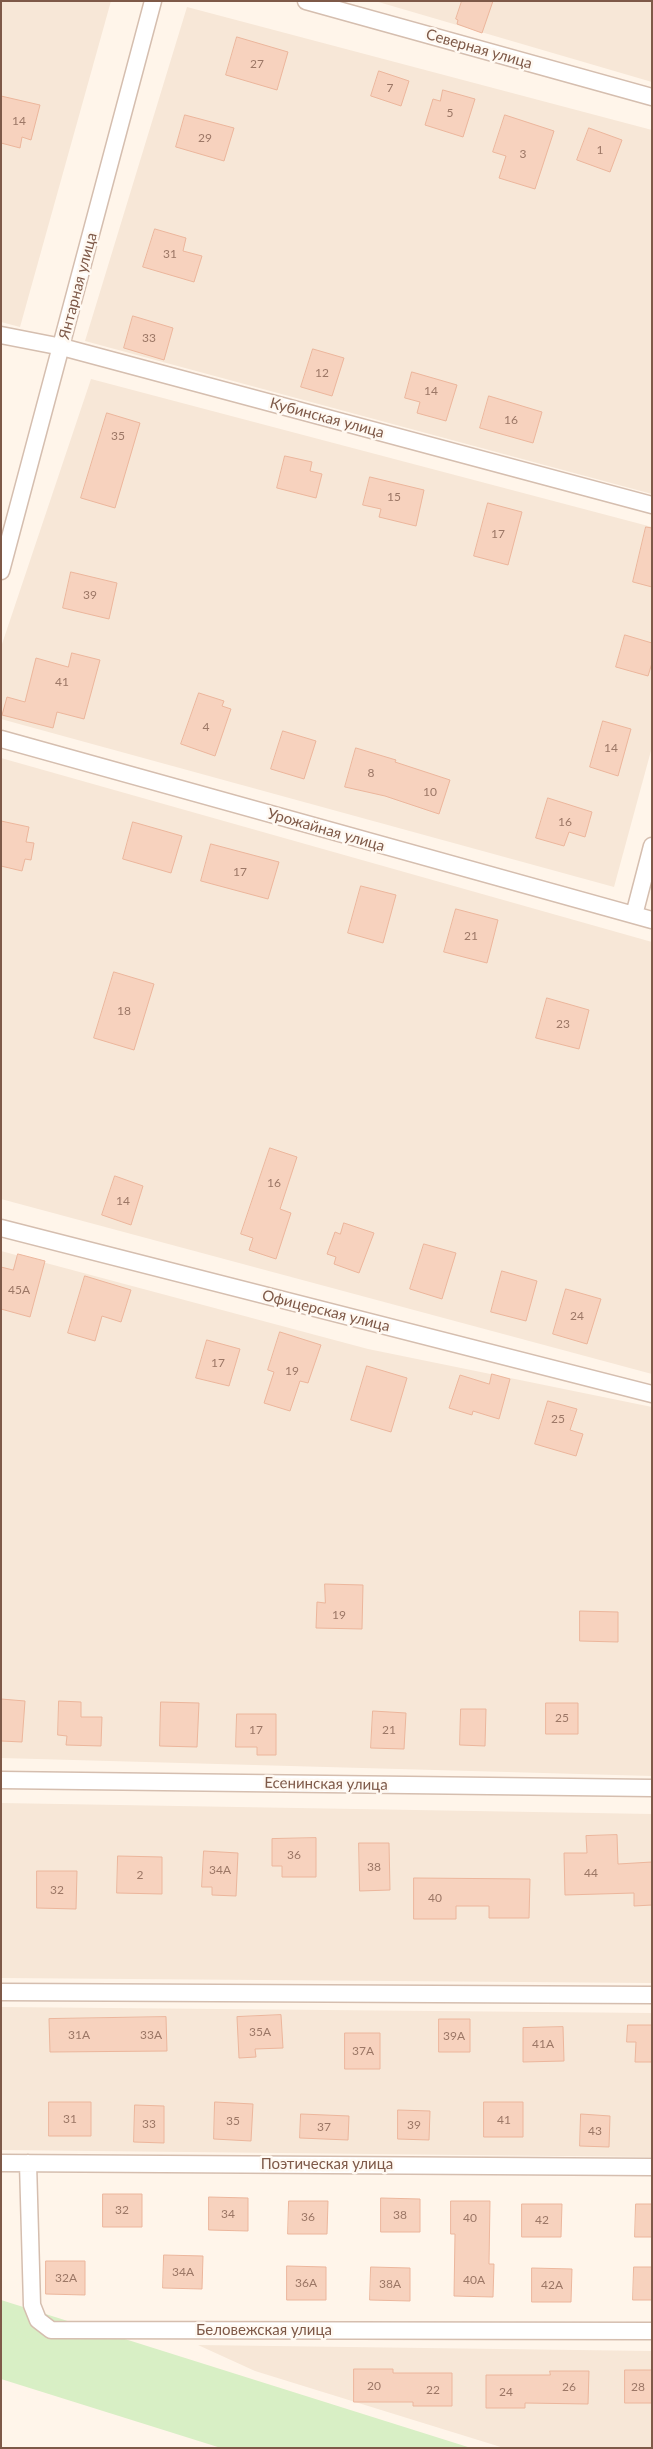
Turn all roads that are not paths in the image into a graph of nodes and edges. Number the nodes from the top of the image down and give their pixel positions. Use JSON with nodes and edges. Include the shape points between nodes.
{"nodes":[{"id":1,"x":153,"y":1,"type":"edge"},
{"id":2,"x":306,"y":1,"type":"edge"},
{"id":3,"x":652,"y":97,"type":"edge"},
{"id":4,"x":1,"y":335,"type":"edge"},
{"id":5,"x":62,"y":346,"type":"junction"},
{"id":6,"x":652,"y":505,"type":"edge"},
{"id":7,"x":1,"y":571,"type":"edge"},
{"id":8,"x":1,"y":739,"type":"edge"},
{"id":9,"x":652,"y":846,"type":"edge"},
{"id":10,"x":634,"y":915,"type":"junction"},
{"id":11,"x":652,"y":920,"type":"edge"},
{"id":12,"x":1,"y":1228,"type":"edge"},
{"id":13,"x":652,"y":1394,"type":"edge"},
{"id":14,"x":1,"y":1780,"type":"edge"},
{"id":15,"x":652,"y":1788,"type":"edge"},
{"id":16,"x":1,"y":1992,"type":"edge"},
{"id":17,"x":652,"y":1994,"type":"edge"},
{"id":18,"x":1,"y":2163,"type":"edge"},
{"id":19,"x":28,"y":2163,"type":"junction"},
{"id":20,"x":652,"y":2167,"type":"edge"},
{"id":21,"x":652,"y":2330,"type":"edge"}],
"edges":[{"from":1,"to":5,"type":"street","name":"Янтарная улица"},
{"from":2,"to":3,"type":"street","name":"Северная улица"},
{"from":4,"to":5,"type":"street","name":"Кубинская улица"},
{"from":5,"to":6,"type":"street","name":"Кубинская улица"},
{"from":5,"to":7,"type":"street","name":"Янтарная улица"},
{"from":8,"to":10,"type":"street","name":"Урожайная улица"},
{"from":9,"to":10,"type":"street"},
{"from":10,"to":11,"type":"street","name":"Урожайная улица"},
{"from":12,"to":13,"type":"street","name":"Офицерская улица"},
{"from":14,"to":15,"type":"street","name":"Есенинская улица"},
{"from":16,"to":17,"type":"street"},
{"from":18,"to":19,"type":"street","name":"Поэтическая улица"},
{"from":19,"to":20,"type":"street","name":"Поэтическая улица"},
{"from":19,"to":21,"type":"street","name":"Беловежская улица","via":[[32,2305],[38,2320],[51,2330]]}]}
